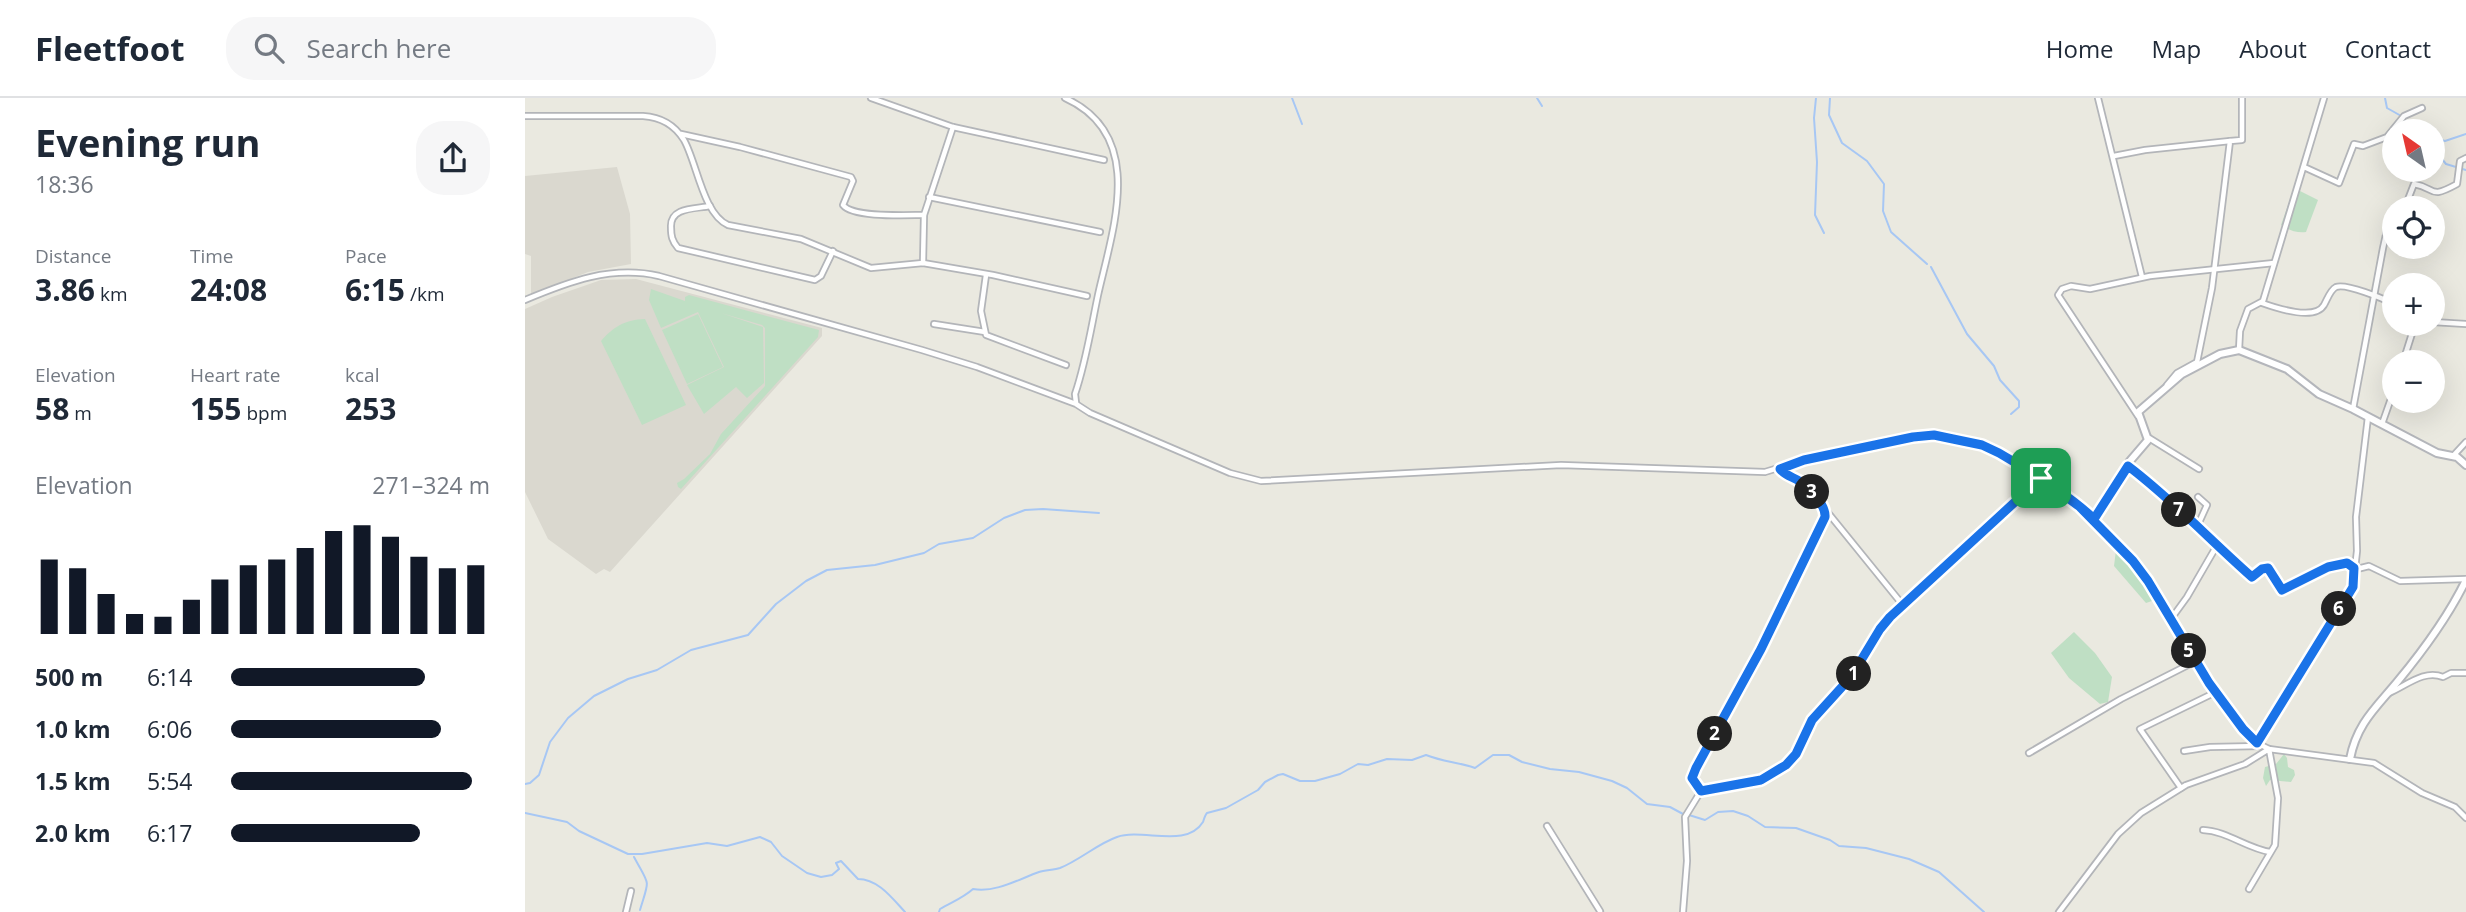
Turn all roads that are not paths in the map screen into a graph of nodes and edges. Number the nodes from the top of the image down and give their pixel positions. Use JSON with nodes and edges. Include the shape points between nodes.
{"nodes":[{"id":1,"x":871,"y":98,"type":"edge"},
{"id":2,"x":1065,"y":98,"type":"edge"},
{"id":3,"x":2098,"y":98,"type":"edge"},
{"id":4,"x":2242,"y":98,"type":"edge"},
{"id":5,"x":2324,"y":98,"type":"edge"},
{"id":6,"x":2422,"y":108,"type":"dead end"},
{"id":7,"x":525,"y":116,"type":"edge"},
{"id":8,"x":953,"y":127,"type":"junction"},
{"id":9,"x":680,"y":134,"type":"junction"},
{"id":10,"x":2231,"y":141,"type":"junction"},
{"id":11,"x":2114,"y":156,"type":"junction"},
{"id":12,"x":2466,"y":158,"type":"edge"},
{"id":13,"x":1104,"y":160,"type":"dead end"},
{"id":14,"x":2304,"y":167,"type":"junction"},
{"id":15,"x":2409,"y":196,"type":"edge"},
{"id":16,"x":929,"y":197,"type":"junction"},
{"id":17,"x":710,"y":206,"type":"junction"},
{"id":18,"x":924,"y":215,"type":"junction"},
{"id":19,"x":1100,"y":232,"type":"dead end"},
{"id":20,"x":833,"y":251,"type":"junction"},
{"id":21,"x":2382,"y":256,"type":"edge"},
{"id":22,"x":923,"y":263,"type":"junction"},
{"id":23,"x":2274,"y":263,"type":"junction"},
{"id":24,"x":2214,"y":270,"type":"junction"},
{"id":25,"x":986,"y":275,"type":"junction"},
{"id":26,"x":2142,"y":277,"type":"junction"},
{"id":27,"x":2374,"y":295,"type":"junction"},
{"id":28,"x":1087,"y":296,"type":"dead end"},
{"id":29,"x":2382,"y":299,"type":"edge"},
{"id":30,"x":525,"y":300,"type":"edge"},
{"id":31,"x":2262,"y":303,"type":"junction"},
{"id":32,"x":2445,"y":323,"type":"edge"},
{"id":33,"x":934,"y":324,"type":"dead end"},
{"id":34,"x":2466,"y":324,"type":"edge"},
{"id":35,"x":985,"y":332,"type":"junction"},
{"id":36,"x":2239,"y":350,"type":"junction"},
{"id":37,"x":1066,"y":365,"type":"dead end"},
{"id":38,"x":2167,"y":385,"type":"junction"},
{"id":39,"x":1076,"y":404,"type":"junction"},
{"id":40,"x":2353,"y":409,"type":"junction"},
{"id":41,"x":2386,"y":413,"type":"edge"},
{"id":42,"x":2139,"y":416,"type":"junction"},
{"id":43,"x":2368,"y":417,"type":"junction"},
{"id":44,"x":2382,"y":424,"type":"junction"},
{"id":45,"x":2149,"y":438,"type":"junction"},
{"id":46,"x":2466,"y":442,"type":"edge"},
{"id":47,"x":2453,"y":456,"type":"junction"},
{"id":48,"x":2128,"y":466,"type":"junction"},
{"id":49,"x":2466,"y":466,"type":"edge"},
{"id":50,"x":1780,"y":469,"type":"junction"},
{"id":51,"x":2199,"y":469,"type":"dead end"},
{"id":52,"x":2041,"y":478,"type":"junction"},
{"id":53,"x":2198,"y":496,"type":"dead end"},
{"id":54,"x":1826,"y":511,"type":"junction"},
{"id":55,"x":2094,"y":519,"type":"junction"},
{"id":56,"x":2197,"y":527,"type":"junction"},
{"id":57,"x":2216,"y":547,"type":"junction"},
{"id":58,"x":2354,"y":568,"type":"junction"},
{"id":59,"x":2466,"y":580,"type":"edge"},
{"id":60,"x":1902,"y":604,"type":"junction"},
{"id":61,"x":2170,"y":620,"type":"junction"},
{"id":62,"x":2196,"y":661,"type":"junction"},
{"id":63,"x":2466,"y":673,"type":"edge"},
{"id":64,"x":2216,"y":692,"type":"junction"},
{"id":65,"x":2387,"y":694,"type":"junction"},
{"id":66,"x":2259,"y":745,"type":"junction"},
{"id":67,"x":2269,"y":749,"type":"junction"},
{"id":68,"x":2184,"y":751,"type":"dead end"},
{"id":69,"x":2029,"y":753,"type":"dead end"},
{"id":70,"x":2350,"y":759,"type":"junction"},
{"id":71,"x":2181,"y":788,"type":"junction"},
{"id":72,"x":1701,"y":791,"type":"junction"},
{"id":73,"x":2466,"y":818,"type":"edge"},
{"id":74,"x":1546,"y":825,"type":"dead end"},
{"id":75,"x":2203,"y":830,"type":"dead end"},
{"id":76,"x":2270,"y":852,"type":"junction"},
{"id":77,"x":2249,"y":889,"type":"dead end"},
{"id":78,"x":631,"y":891,"type":"dead end"},
{"id":79,"x":1596,"y":903,"type":"junction"},
{"id":80,"x":1592,"y":911,"type":"edge"},
{"id":81,"x":1600,"y":911,"type":"edge"},
{"id":82,"x":626,"y":912,"type":"edge"},
{"id":83,"x":1683,"y":912,"type":"edge"},
{"id":84,"x":2059,"y":912,"type":"edge"}],
"edges":[{"from":1,"to":8,"type":"street"},
{"from":2,"to":39,"type":"street","via":[[1083,108],[1102,128],[1117,161],[1119,179],[1117,211]]},
{"from":3,"to":11,"type":"street"},
{"from":4,"to":10,"type":"street","via":[[2242,140]]},
{"from":5,"to":14,"type":"street"},
{"from":6,"to":14,"type":"street","via":[[2404,116],[2387,137],[2363,146],[2354,144],[2339,183]]},
{"from":7,"to":9,"type":"street","via":[[654,117]]},
{"from":8,"to":13,"type":"street"},
{"from":8,"to":16,"type":"street"},
{"from":9,"to":17,"type":"street"},
{"from":9,"to":18,"type":"street","via":[[851,177],[843,205],[847,209],[865,214]]},
{"from":10,"to":11,"type":"street"},
{"from":10,"to":24,"type":"street"},
{"from":11,"to":26,"type":"street"},
{"from":12,"to":15,"type":"street","via":[[2460,161],[2457,184],[2443,192],[2414,184]]},
{"from":14,"to":23,"type":"street"},
{"from":16,"to":18,"type":"street"},
{"from":16,"to":19,"type":"street"},
{"from":17,"to":20,"type":"street","via":[[724,223],[801,239]]},
{"from":17,"to":20,"type":"street","via":[[680,212],[670,219],[678,248],[815,280]]},
{"from":18,"to":22,"type":"street"},
{"from":20,"to":22,"type":"street","via":[[870,268]]},
{"from":21,"to":27,"type":"street"},
{"from":22,"to":25,"type":"street"},
{"from":23,"to":24,"type":"street"},
{"from":23,"to":31,"type":"street"},
{"from":24,"to":26,"type":"street"},
{"from":24,"to":38,"type":"street","via":[[2197,362]]},
{"from":25,"to":28,"type":"street"},
{"from":25,"to":35,"type":"street","via":[[981,311]]},
{"from":26,"to":42,"type":"street","via":[[2100,288],[2067,287],[2058,295]]},
{"from":27,"to":29,"type":"street"},
{"from":27,"to":31,"type":"street","via":[[2337,287],[2315,313]]},
{"from":27,"to":40,"type":"street"},
{"from":30,"to":39,"type":"street","via":[[587,277],[643,272],[933,354]]},
{"from":31,"to":36,"type":"street","via":[[2248,309]]},
{"from":32,"to":34,"type":"street"},
{"from":33,"to":35,"type":"street"},
{"from":35,"to":37,"type":"street","via":[[994,340]]},
{"from":36,"to":38,"type":"street","via":[[2220,354]]},
{"from":36,"to":40,"type":"street","via":[[2287,369],[2314,391]]},
{"from":38,"to":42,"type":"street"},
{"from":39,"to":50,"type":"street","via":[[1230,473],[1261,481],[1562,466]]},
{"from":40,"to":43,"type":"street"},
{"from":41,"to":44,"type":"street"},
{"from":42,"to":45,"type":"street"},
{"from":43,"to":44,"type":"street"},
{"from":43,"to":58,"type":"street"},
{"from":44,"to":47,"type":"street","via":[[2437,453]]},
{"from":45,"to":48,"type":"street"},
{"from":45,"to":51,"type":"street"},
{"from":46,"to":47,"type":"street"},
{"from":47,"to":49,"type":"street"},
{"from":48,"to":55,"type":"street"},
{"from":48,"to":56,"type":"street"},
{"from":50,"to":52,"type":"street","via":[[1858,448],[1934,435],[1988,447]]},
{"from":50,"to":54,"type":"street","via":[[1807,487]]},
{"from":52,"to":55,"type":"street"},
{"from":52,"to":60,"type":"street"},
{"from":53,"to":56,"type":"street","via":[[2207,505]]},
{"from":54,"to":60,"type":"street"},
{"from":54,"to":72,"type":"street","via":[[1761,649],[1693,775]]},
{"from":55,"to":61,"type":"street","via":[[2138,566]]},
{"from":56,"to":57,"type":"street"},
{"from":57,"to":58,"type":"street","via":[[2252,577],[2268,568],[2282,590],[2328,567],[2347,563]]},
{"from":57,"to":61,"type":"street"},
{"from":58,"to":59,"type":"street","via":[[2369,566],[2400,581]]},
{"from":58,"to":66,"type":"street","via":[[2353,587]]},
{"from":59,"to":65,"type":"street","via":[[2417,657]]},
{"from":60,"to":72,"type":"street","via":[[1880,629],[1851,677],[1812,720],[1786,765],[1761,780]]},
{"from":61,"to":62,"type":"street"},
{"from":62,"to":64,"type":"street"},
{"from":62,"to":69,"type":"street"},
{"from":63,"to":65,"type":"street","via":[[2424,676]]},
{"from":64,"to":66,"type":"street"},
{"from":64,"to":71,"type":"street","via":[[2140,729]]},
{"from":65,"to":70,"type":"street","via":[[2364,721]]},
{"from":66,"to":67,"type":"street"},
{"from":66,"to":68,"type":"street"},
{"from":67,"to":70,"type":"street"},
{"from":67,"to":71,"type":"street","via":[[2245,764]]},
{"from":67,"to":76,"type":"street","via":[[2278,798],[2275,845]]},
{"from":70,"to":73,"type":"street","via":[[2384,767],[2422,793],[2455,807]]},
{"from":71,"to":84,"type":"street","via":[[2129,822]]},
{"from":72,"to":83,"type":"street","via":[[1686,815]]},
{"from":74,"to":79,"type":"street"},
{"from":75,"to":76,"type":"street","via":[[2221,832]]},
{"from":76,"to":77,"type":"street"},
{"from":78,"to":82,"type":"street"},
{"from":79,"to":80,"type":"street"},
{"from":79,"to":81,"type":"street"},
{"from":80,"to":81,"type":"street"}]}
